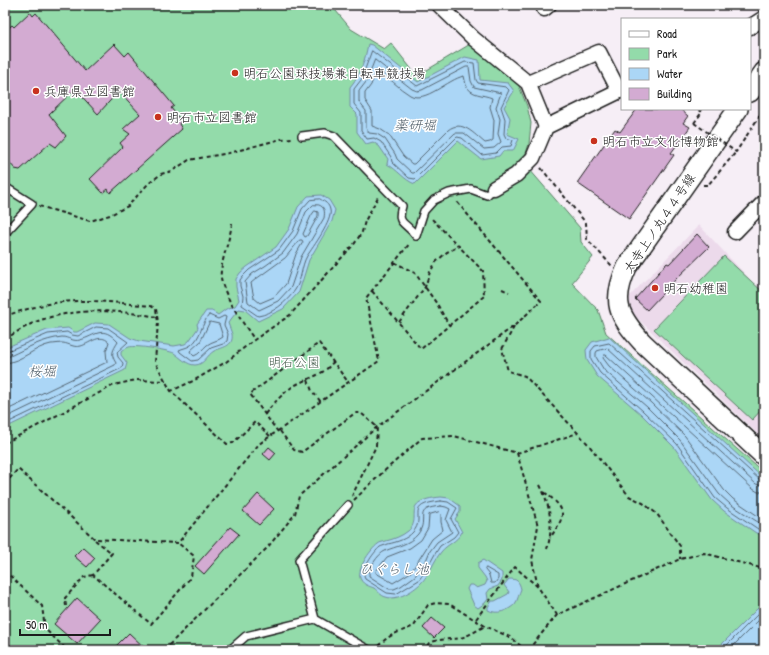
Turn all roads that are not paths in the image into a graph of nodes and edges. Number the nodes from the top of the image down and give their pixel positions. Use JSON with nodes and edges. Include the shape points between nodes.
{"nodes":[{"id":1,"x":439,"y":5,"type":"edge"},
{"id":2,"x":764,"y":18,"type":"edge"},
{"id":3,"x":751,"y":26,"type":"edge"},
{"id":4,"x":764,"y":72,"type":"edge"},
{"id":5,"x":528,"y":83,"type":"junction"},
{"id":6,"x":621,"y":91,"type":"edge"},
{"id":7,"x":751,"y":91,"type":"edge"},
{"id":8,"x":737,"y":110,"type":"edge"},
{"id":9,"x":546,"y":127,"type":"junction"},
{"id":10,"x":302,"y":136,"type":"road end"},
{"id":11,"x":5,"y":187,"type":"edge"},
{"id":12,"x":494,"y":188,"type":"joint"},
{"id":13,"x":764,"y":202,"type":"edge"},
{"id":14,"x":735,"y":232,"type":"dead end"},
{"id":15,"x":5,"y":233,"type":"edge"},
{"id":16,"x":764,"y":456,"type":"edge"},
{"id":17,"x":348,"y":505,"type":"road end"},
{"id":18,"x":315,"y":619,"type":"junction"},
{"id":19,"x":230,"y":650,"type":"edge"},
{"id":20,"x":369,"y":650,"type":"edge"}],
"edges":[{"from":1,"to":5,"type":"street","via":[[474,39]]},
{"from":2,"to":3,"type":"street"},
{"from":4,"to":7,"type":"street"},
{"from":5,"to":6,"type":"street","via":[[599,52]]},
{"from":5,"to":9,"type":"street"},
{"from":6,"to":9,"type":"street"},
{"from":8,"to":16,"type":"street","name":"太寺上ノ丸４４号線","via":[[627,267],[620,283],[619,310],[626,325],[642,342]]},
{"from":9,"to":12,"type":"street","via":[[533,158],[516,175]]},
{"from":10,"to":12,"type":"lane","via":[[325,133],[334,136],[402,206],[400,221],[416,236],[424,211],[434,200],[449,193],[471,188],[487,195]]},
{"from":11,"to":15,"type":"lane","via":[[32,204]]},
{"from":13,"to":14,"type":"street"},
{"from":17,"to":18,"type":"lane","via":[[299,560]]},
{"from":18,"to":19,"type":"lane","via":[[246,636]]},
{"from":18,"to":20,"type":"lane"}]}
